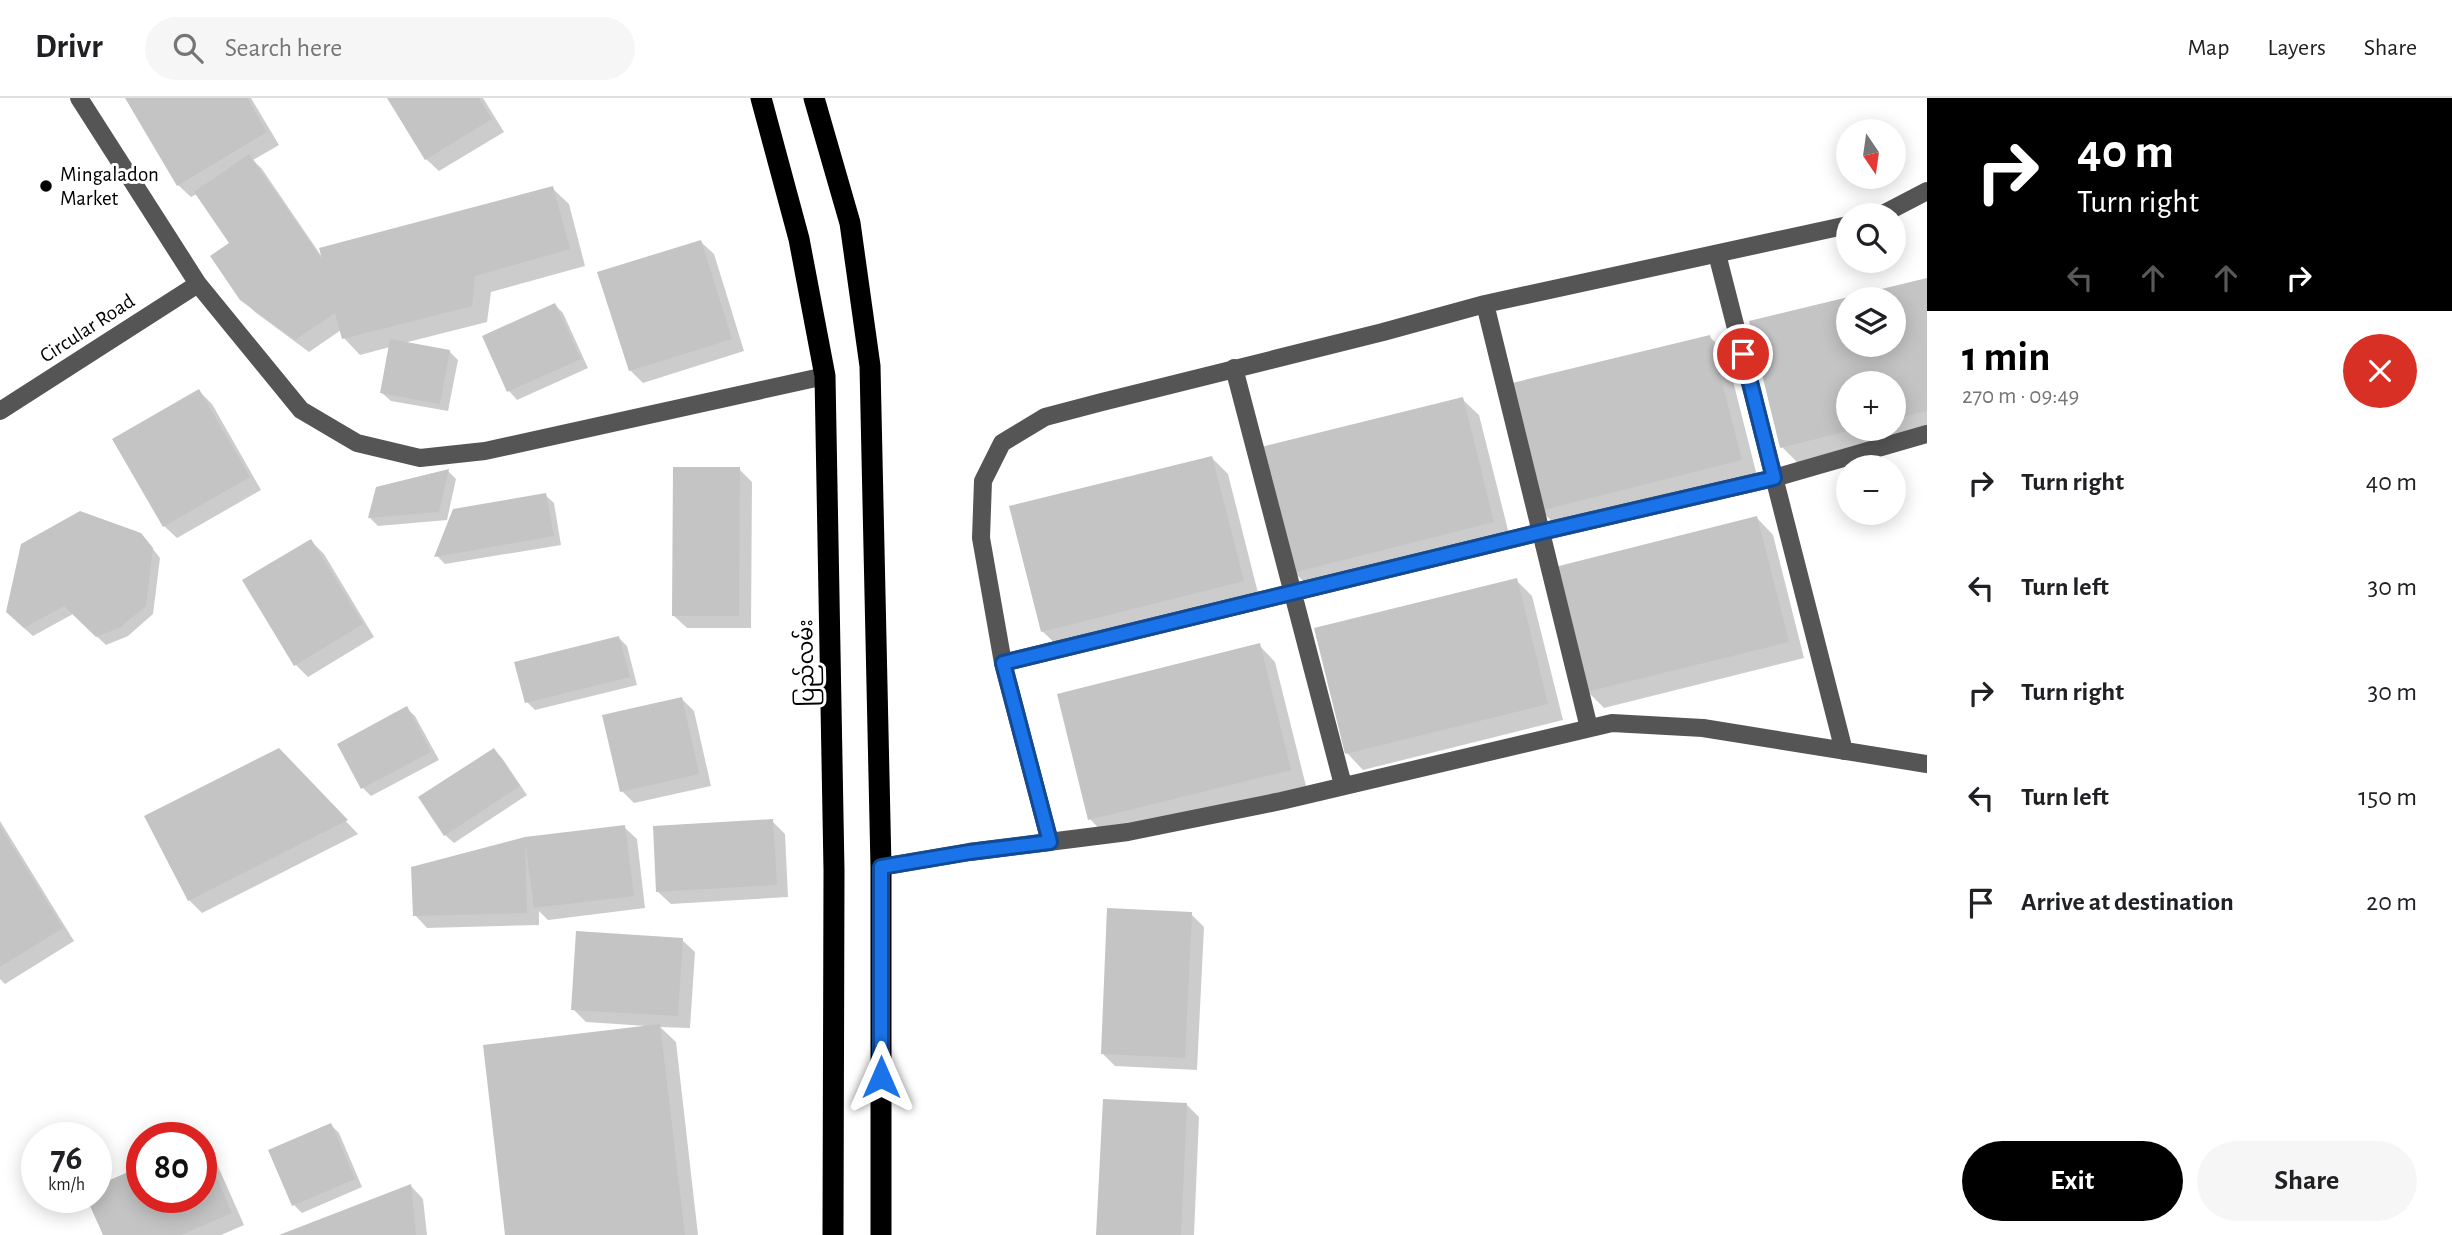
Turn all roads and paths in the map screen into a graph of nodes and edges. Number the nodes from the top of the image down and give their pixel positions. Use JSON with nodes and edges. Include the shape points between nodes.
{"nodes":[{"id":1,"x":79,"y":98,"type":"edge"},
{"id":2,"x":761,"y":98,"type":"edge"},
{"id":3,"x":814,"y":98,"type":"edge"},
{"id":4,"x":1927,"y":191,"type":"edge"},
{"id":5,"x":1904,"y":203,"type":"edge"},
{"id":6,"x":1836,"y":228,"type":"edge"},
{"id":7,"x":1717,"y":254,"type":"junction"},
{"id":8,"x":198,"y":284,"type":"junction"},
{"id":9,"x":1485,"y":304,"type":"junction"},
{"id":10,"x":1234,"y":368,"type":"junction"},
{"id":11,"x":825,"y":376,"type":"junction"},
{"id":12,"x":0,"y":411,"type":"edge"},
{"id":13,"x":1927,"y":434,"type":"edge"},
{"id":14,"x":1774,"y":478,"type":"junction"},
{"id":15,"x":1541,"y":532,"type":"junction"},
{"id":16,"x":1293,"y":594,"type":"junction"},
{"id":17,"x":1003,"y":663,"type":"junction"},
{"id":18,"x":1589,"y":728,"type":"junction"},
{"id":19,"x":1844,"y":751,"type":"junction"},
{"id":20,"x":1927,"y":764,"type":"edge"},
{"id":21,"x":1343,"y":785,"type":"junction"},
{"id":22,"x":1050,"y":842,"type":"junction"},
{"id":23,"x":881,"y":867,"type":"junction"},
{"id":24,"x":833,"y":1235,"type":"edge"},
{"id":25,"x":881,"y":1235,"type":"edge"}],
"edges":[{"from":1,"to":8,"type":"street"},
{"from":2,"to":11,"type":"highway","name":"ပြည်လမ်း","via":[[799,239]]},
{"from":3,"to":23,"type":"highway","via":[[850,223],[870,366]]},
{"from":4,"to":5,"type":"street"},
{"from":6,"to":7,"type":"street"},
{"from":7,"to":9,"type":"street"},
{"from":7,"to":14,"type":"street"},
{"from":8,"to":11,"type":"street","via":[[301,410],[357,443],[420,458],[485,451]]},
{"from":8,"to":12,"type":"street","name":"Circular Road"},
{"from":9,"to":10,"type":"street"},
{"from":9,"to":15,"type":"street"},
{"from":10,"to":16,"type":"street"},
{"from":10,"to":17,"type":"street","via":[[1045,417],[1002,443],[983,481],[981,538]]},
{"from":11,"to":24,"type":"highway","name":"ပြည်လမ်း","via":[[834,870]]},
{"from":13,"to":14,"type":"street"},
{"from":14,"to":15,"type":"street"},
{"from":14,"to":19,"type":"street"},
{"from":15,"to":16,"type":"street"},
{"from":15,"to":18,"type":"street"},
{"from":16,"to":17,"type":"street"},
{"from":16,"to":21,"type":"street"},
{"from":17,"to":22,"type":"street"},
{"from":18,"to":19,"type":"street","via":[[1612,723],[1703,728]]},
{"from":18,"to":21,"type":"street"},
{"from":19,"to":20,"type":"street"},
{"from":21,"to":22,"type":"street","via":[[1128,832]]},
{"from":22,"to":23,"type":"street"},
{"from":23,"to":25,"type":"highway"}]}
